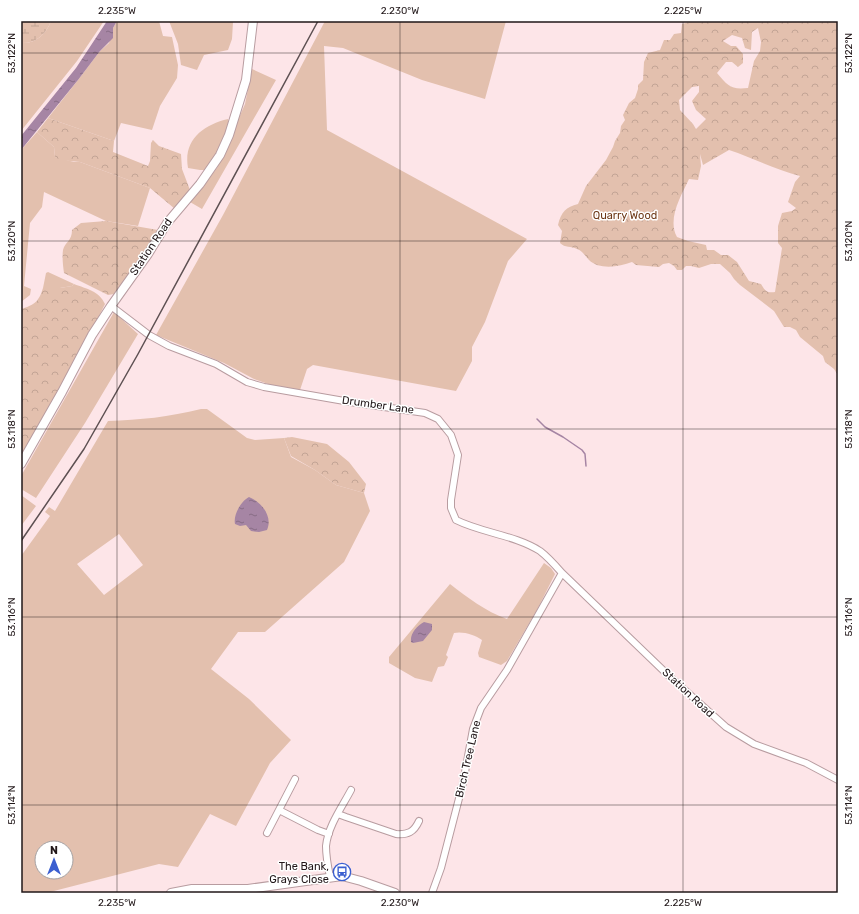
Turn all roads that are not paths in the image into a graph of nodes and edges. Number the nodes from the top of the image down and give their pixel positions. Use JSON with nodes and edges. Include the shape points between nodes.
{"nodes":[{"id":1,"x":253,"y":21,"type":"edge"},
{"id":2,"x":111,"y":306,"type":"junction"},
{"id":3,"x":21,"y":464,"type":"edge"},
{"id":4,"x":562,"y":573,"type":"junction"},
{"id":5,"x":295,"y":779,"type":"dead end"},
{"id":6,"x":838,"y":780,"type":"edge"},
{"id":7,"x":351,"y":790,"type":"dead end"},
{"id":8,"x":279,"y":810,"type":"junction"},
{"id":9,"x":338,"y":814,"type":"junction"},
{"id":10,"x":419,"y":821,"type":"dead end"},
{"id":11,"x":267,"y":833,"type":"dead end"},
{"id":12,"x":329,"y":834,"type":"junction"},
{"id":13,"x":330,"y":877,"type":"junction"},
{"id":14,"x":227,"y":892,"type":"edge"},
{"id":15,"x":171,"y":893,"type":"edge"},
{"id":16,"x":395,"y":893,"type":"edge"},
{"id":17,"x":432,"y":893,"type":"edge"}],
"edges":[{"from":1,"to":2,"type":"street","name":"Station Road","via":[[246,80],[220,155],[200,184],[166,223],[148,254]]},
{"from":2,"to":3,"type":"street","name":"Station Road","via":[[92,335]]},
{"from":2,"to":4,"type":"street","name":"Drumber Lane","via":[[149,335],[169,346],[216,364],[247,382],[350,402],[425,413],[438,419],[451,435],[458,455],[450,500],[456,520],[525,544],[548,558]]},
{"from":4,"to":6,"type":"street","name":"Station Road","via":[[726,727],[754,744],[806,763]]},
{"from":4,"to":17,"type":"street","name":"Birch Tree Lane","via":[[514,658],[481,708],[473,729],[463,783]]},
{"from":5,"to":8,"type":"street"},
{"from":7,"to":9,"type":"street"},
{"from":8,"to":11,"type":"street"},
{"from":8,"to":12,"type":"street"},
{"from":9,"to":10,"type":"street","via":[[396,834],[411,832]]},
{"from":9,"to":12,"type":"street"},
{"from":12,"to":13,"type":"street","via":[[326,852]]},
{"from":13,"to":14,"type":"street"},
{"from":13,"to":16,"type":"street","via":[[352,878]]},
{"from":14,"to":15,"type":"street","via":[[192,889]]}]}
